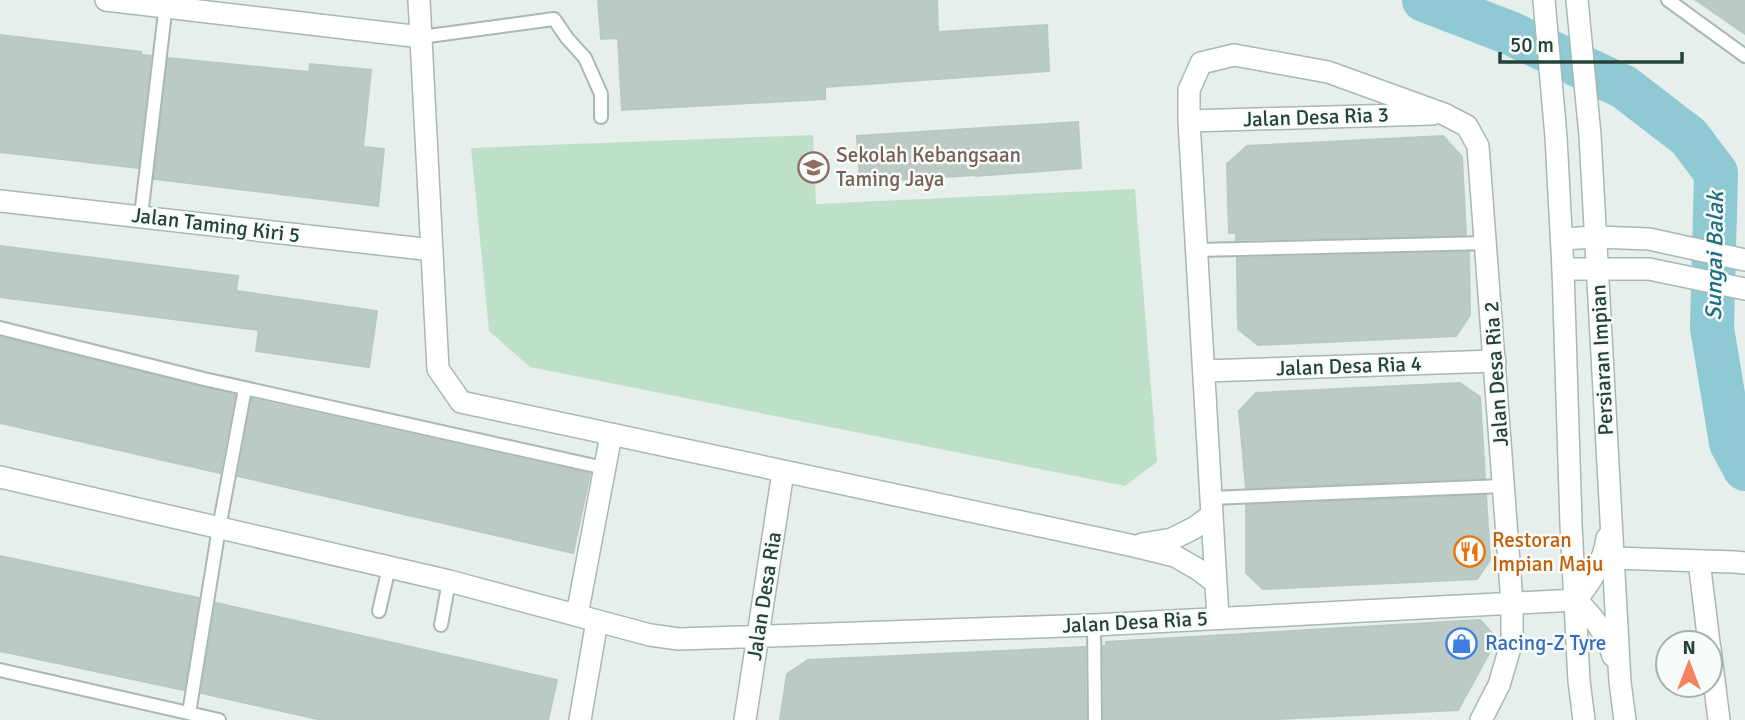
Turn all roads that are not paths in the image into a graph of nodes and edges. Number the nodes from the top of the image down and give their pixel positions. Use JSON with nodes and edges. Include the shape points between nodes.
{"nodes":[{"id":1,"x":106,"y":0,"type":"edge"},
{"id":2,"x":419,"y":0,"type":"edge"},
{"id":3,"x":1668,"y":0,"type":"edge"},
{"id":4,"x":166,"y":4,"type":"edge"},
{"id":5,"x":1578,"y":5,"type":"edge"},
{"id":6,"x":1544,"y":6,"type":"edge"},
{"id":7,"x":421,"y":37,"type":"junction"},
{"id":8,"x":1745,"y":56,"type":"edge"},
{"id":9,"x":1444,"y":114,"type":"junction"},
{"id":10,"x":601,"y":117,"type":"dead end"},
{"id":11,"x":1189,"y":121,"type":"junction"},
{"id":12,"x":0,"y":201,"type":"edge"},
{"id":13,"x":141,"y":216,"type":"junction"},
{"id":14,"x":1596,"y":237,"type":"junction"},
{"id":15,"x":1562,"y":239,"type":"junction"},
{"id":16,"x":1487,"y":243,"type":"junction"},
{"id":17,"x":432,"y":250,"type":"junction"},
{"id":18,"x":1197,"y":250,"type":"junction"},
{"id":19,"x":1745,"y":260,"type":"edge"},
{"id":20,"x":1598,"y":268,"type":"junction"},
{"id":21,"x":1563,"y":269,"type":"junction"},
{"id":22,"x":1745,"y":289,"type":"edge"},
{"id":23,"x":0,"y":328,"type":"edge"},
{"id":24,"x":1495,"y":361,"type":"junction"},
{"id":25,"x":1204,"y":371,"type":"junction"},
{"id":26,"x":245,"y":388,"type":"junction"},
{"id":27,"x":611,"y":435,"type":"junction"},
{"id":28,"x":604,"y":468,"type":"junction"},
{"id":29,"x":783,"y":472,"type":"junction"},
{"id":30,"x":0,"y":477,"type":"edge"},
{"id":31,"x":1503,"y":486,"type":"junction"},
{"id":32,"x":1212,"y":507,"type":"junction"},
{"id":33,"x":1611,"y":519,"type":"junction"},
{"id":34,"x":219,"y":528,"type":"junction"},
{"id":35,"x":1133,"y":546,"type":"junction"},
{"id":36,"x":1613,"y":558,"type":"junction"},
{"id":37,"x":1699,"y":561,"type":"junction"},
{"id":38,"x":1745,"y":563,"type":"edge"},
{"id":39,"x":389,"y":567,"type":"junction"},
{"id":40,"x":449,"y":581,"type":"junction"},
{"id":41,"x":1216,"y":583,"type":"junction"},
{"id":42,"x":1576,"y":600,"type":"junction"},
{"id":43,"x":1511,"y":603,"type":"junction"},
{"id":44,"x":379,"y":611,"type":"dead end"},
{"id":45,"x":587,"y":618,"type":"junction"},
{"id":46,"x":1218,"y":618,"type":"junction"},
{"id":47,"x":441,"y":625,"type":"dead end"},
{"id":48,"x":1094,"y":625,"type":"junction"},
{"id":49,"x":1707,"y":629,"type":"edge"},
{"id":50,"x":758,"y":636,"type":"junction"},
{"id":51,"x":0,"y":670,"type":"edge"},
{"id":52,"x":1620,"y":682,"type":"junction"},
{"id":53,"x":1716,"y":699,"type":"edge"},
{"id":54,"x":189,"y":713,"type":"junction"},
{"id":55,"x":219,"y":720,"type":"edge"},
{"id":56,"x":580,"y":720,"type":"edge"},
{"id":57,"x":744,"y":720,"type":"edge"},
{"id":58,"x":1095,"y":720,"type":"edge"},
{"id":59,"x":1481,"y":720,"type":"edge"},
{"id":60,"x":1584,"y":720,"type":"edge"},
{"id":61,"x":1625,"y":720,"type":"edge"},
{"id":62,"x":1719,"y":720,"type":"edge"}],
"edges":[{"from":1,"to":4,"type":"street"},
{"from":2,"to":7,"type":"street"},
{"from":3,"to":8,"type":"lane"},
{"from":4,"to":7,"type":"street"},
{"from":4,"to":13,"type":"lane"},
{"from":5,"to":14,"type":"street","name":"Persiaran Impian"},
{"from":6,"to":15,"type":"street","name":"Persiaran Impian"},
{"from":7,"to":10,"type":"lane","via":[[555,19],[585,58],[601,93]]},
{"from":7,"to":17,"type":"street"},
{"from":9,"to":11,"type":"street","name":"Jalan Desa Ria 3"},
{"from":9,"to":11,"type":"street","via":[[1328,72],[1234,55],[1201,63],[1189,90]]},
{"from":9,"to":16,"type":"street","name":"Jalan Desa Ria 2","via":[[1467,126],[1479,146]]},
{"from":11,"to":18,"type":"street"},
{"from":12,"to":13,"type":"street","name":"Jalan Taming Kiri 5"},
{"from":13,"to":17,"type":"street","name":"Jalan Taming Kiri 5"},
{"from":14,"to":15,"type":"street"},
{"from":14,"to":19,"type":"street","via":[[1648,239]]},
{"from":14,"to":20,"type":"street","name":"Persiaran Impian"},
{"from":15,"to":21,"type":"street","name":"Persiaran Impian"},
{"from":16,"to":18,"type":"lane"},
{"from":16,"to":24,"type":"street","name":"Jalan Desa Ria 2"},
{"from":17,"to":27,"type":"street","via":[[438,369],[461,402]]},
{"from":18,"to":25,"type":"street"},
{"from":20,"to":21,"type":"street"},
{"from":20,"to":22,"type":"street","via":[[1648,269]]},
{"from":20,"to":33,"type":"street","name":"Persiaran Impian"},
{"from":21,"to":42,"type":"street","name":"Persiaran Impian"},
{"from":23,"to":26,"type":"lane"},
{"from":24,"to":25,"type":"street","name":"Jalan Desa Ria 4"},
{"from":24,"to":31,"type":"street","name":"Jalan Desa Ria 2"},
{"from":25,"to":32,"type":"street"},
{"from":26,"to":28,"type":"lane"},
{"from":26,"to":34,"type":"lane"},
{"from":27,"to":28,"type":"street"},
{"from":27,"to":29,"type":"street"},
{"from":28,"to":45,"type":"street"},
{"from":29,"to":35,"type":"street"},
{"from":29,"to":50,"type":"street","name":"Jalan Desa Ria"},
{"from":30,"to":34,"type":"street","name":"Jalan Desa Ria 5"},
{"from":31,"to":32,"type":"lane"},
{"from":31,"to":43,"type":"street","name":"Jalan Desa Ria 2"},
{"from":32,"to":35,"type":"street","via":[[1194,528],[1172,539]]},
{"from":32,"to":41,"type":"street"},
{"from":33,"to":36,"type":"street","name":"Persiaran Impian"},
{"from":33,"to":42,"type":"street","via":[[1605,553]]},
{"from":34,"to":39,"type":"street","name":"Jalan Desa Ria 5"},
{"from":34,"to":54,"type":"lane"},
{"from":35,"to":41,"type":"street","via":[[1175,556]]},
{"from":36,"to":37,"type":"street"},
{"from":36,"to":52,"type":"street","name":"Persiaran Impian"},
{"from":37,"to":38,"type":"street"},
{"from":37,"to":49,"type":"street"},
{"from":39,"to":40,"type":"street","name":"Jalan Desa Ria 5"},
{"from":39,"to":44,"type":"lane"},
{"from":40,"to":45,"type":"street","name":"Jalan Desa Ria 5"},
{"from":40,"to":47,"type":"lane"},
{"from":41,"to":46,"type":"street"},
{"from":42,"to":43,"type":"street","name":"Jalan Desa Ria 5"},
{"from":42,"to":52,"type":"street","via":[[1601,627]]},
{"from":42,"to":60,"type":"street","name":"Persiaran Impian"},
{"from":43,"to":46,"type":"street","name":"Jalan Desa Ria 5"},
{"from":43,"to":59,"type":"street","name":"Jalan Desa Ria 2","via":[[1511,642],[1499,685]]},
{"from":45,"to":50,"type":"street","name":"Jalan Desa Ria 5","via":[[679,639]]},
{"from":45,"to":56,"type":"street"},
{"from":46,"to":48,"type":"street","name":"Jalan Desa Ria 5"},
{"from":48,"to":50,"type":"street","name":"Jalan Desa Ria 5"},
{"from":48,"to":58,"type":"lane"},
{"from":50,"to":57,"type":"street","name":"Jalan Desa Ria"},
{"from":51,"to":54,"type":"lane"},
{"from":52,"to":61,"type":"street","name":"Persiaran Impian"},
{"from":53,"to":62,"type":"street"},
{"from":54,"to":55,"type":"lane"}]}
